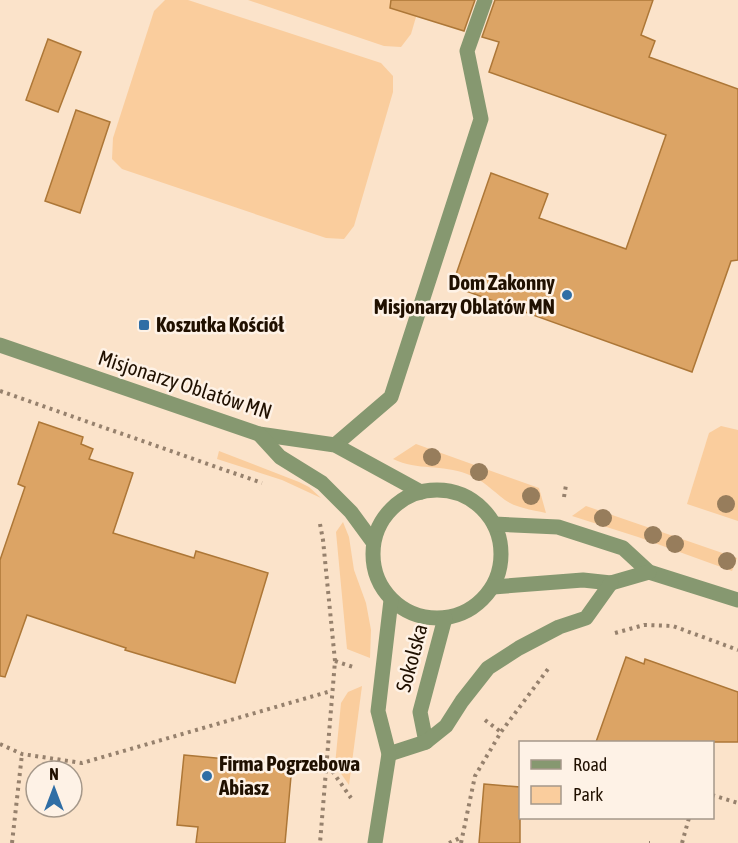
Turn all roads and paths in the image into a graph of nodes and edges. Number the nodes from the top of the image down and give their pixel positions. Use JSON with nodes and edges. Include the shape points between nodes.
{"nodes":[{"id":1,"x":485,"y":0,"type":"edge"},
{"id":2,"x":0,"y":345,"type":"edge"},
{"id":3,"x":0,"y":391,"type":"edge"},
{"id":4,"x":259,"y":434,"type":"junction"},
{"id":5,"x":336,"y":445,"type":"junction"},
{"id":6,"x":270,"y":486,"type":"dead end"},
{"id":7,"x":421,"y":492,"type":"junction"},
{"id":8,"x":319,"y":523,"type":"dead end"},
{"id":9,"x":494,"y":524,"type":"junction"},
{"id":10,"x":373,"y":542,"type":"junction"},
{"id":11,"x":649,"y":572,"type":"junction"},
{"id":12,"x":611,"y":583,"type":"junction"},
{"id":13,"x":493,"y":586,"type":"junction"},
{"id":14,"x":391,"y":600,"type":"junction"},
{"id":15,"x":738,"y":600,"type":"edge"},
{"id":16,"x":445,"y":618,"type":"junction"},
{"id":17,"x":605,"y":635,"type":"dead end"},
{"id":18,"x":738,"y":641,"type":"edge"},
{"id":19,"x":737,"y":649,"type":"edge"},
{"id":20,"x":550,"y":666,"type":"dead end"},
{"id":21,"x":332,"y":690,"type":"junction"},
{"id":22,"x":477,"y":713,"type":"dead end"},
{"id":23,"x":501,"y":732,"type":"junction"},
{"id":24,"x":426,"y":742,"type":"junction"},
{"id":25,"x":0,"y":744,"type":"edge"},
{"id":26,"x":22,"y":754,"type":"junction"},
{"id":27,"x":389,"y":754,"type":"junction"},
{"id":28,"x":714,"y":796,"type":"edge"},
{"id":29,"x":738,"y":803,"type":"edge"},
{"id":30,"x":688,"y":819,"type":"edge"},
{"id":31,"x":462,"y":837,"type":"junction"},
{"id":32,"x":12,"y":843,"type":"edge"},
{"id":33,"x":320,"y":843,"type":"edge"},
{"id":34,"x":375,"y":843,"type":"edge"},
{"id":35,"x":449,"y":843,"type":"edge"},
{"id":36,"x":461,"y":843,"type":"edge"},
{"id":37,"x":682,"y":843,"type":"edge"}],
"edges":[{"from":1,"to":5,"type":"street","via":[[467,51],[481,119],[391,397]]},
{"from":2,"to":4,"type":"street","name":"Misjonarzy Oblatów MN"},
{"from":3,"to":6,"type":"path"},
{"from":4,"to":5,"type":"street","name":"Misjonarzy Oblatów MN"},
{"from":4,"to":10,"type":"street","via":[[280,457],[322,483]]},
{"from":5,"to":7,"type":"street","name":"Misjonarzy Oblatów MN"},
{"from":7,"to":9,"type":"street","via":[[442,490],[463,496],[481,507]]},
{"from":7,"to":10,"type":"street","via":[[399,502],[382,520]]},
{"from":8,"to":21,"type":"path","via":[[334,661]]},
{"from":9,"to":11,"type":"street","via":[[558,527],[623,548]]},
{"from":9,"to":13,"type":"street","via":[[501,545],[501,566]]},
{"from":10,"to":14,"type":"street","via":[[375,573]]},
{"from":11,"to":12,"type":"street"},
{"from":11,"to":15,"type":"street"},
{"from":12,"to":13,"type":"street","via":[[583,580]]},
{"from":12,"to":24,"type":"street","via":[[586,618],[559,627],[488,668],[446,726]]},
{"from":13,"to":16,"type":"street","via":[[473,608]]},
{"from":14,"to":16,"type":"street","via":[[416,615]]},
{"from":14,"to":27,"type":"street","name":"Sokolska","via":[[378,711]]},
{"from":16,"to":24,"type":"street","name":"Sokolska","via":[[420,712]]},
{"from":17,"to":19,"type":"path","via":[[644,626],[673,626]]},
{"from":18,"to":19,"type":"path"},
{"from":20,"to":23,"type":"path"},
{"from":21,"to":26,"type":"path","via":[[82,763]]},
{"from":21,"to":33,"type":"path"},
{"from":22,"to":23,"type":"path"},
{"from":23,"to":31,"type":"path","via":[[475,776]]},
{"from":24,"to":27,"type":"street"},
{"from":25,"to":26,"type":"path"},
{"from":26,"to":32,"type":"path"},
{"from":27,"to":34,"type":"street","name":"Sokolska"},
{"from":28,"to":29,"type":"path"},
{"from":30,"to":37,"type":"path"},
{"from":31,"to":35,"type":"path"},
{"from":31,"to":36,"type":"path"}]}
